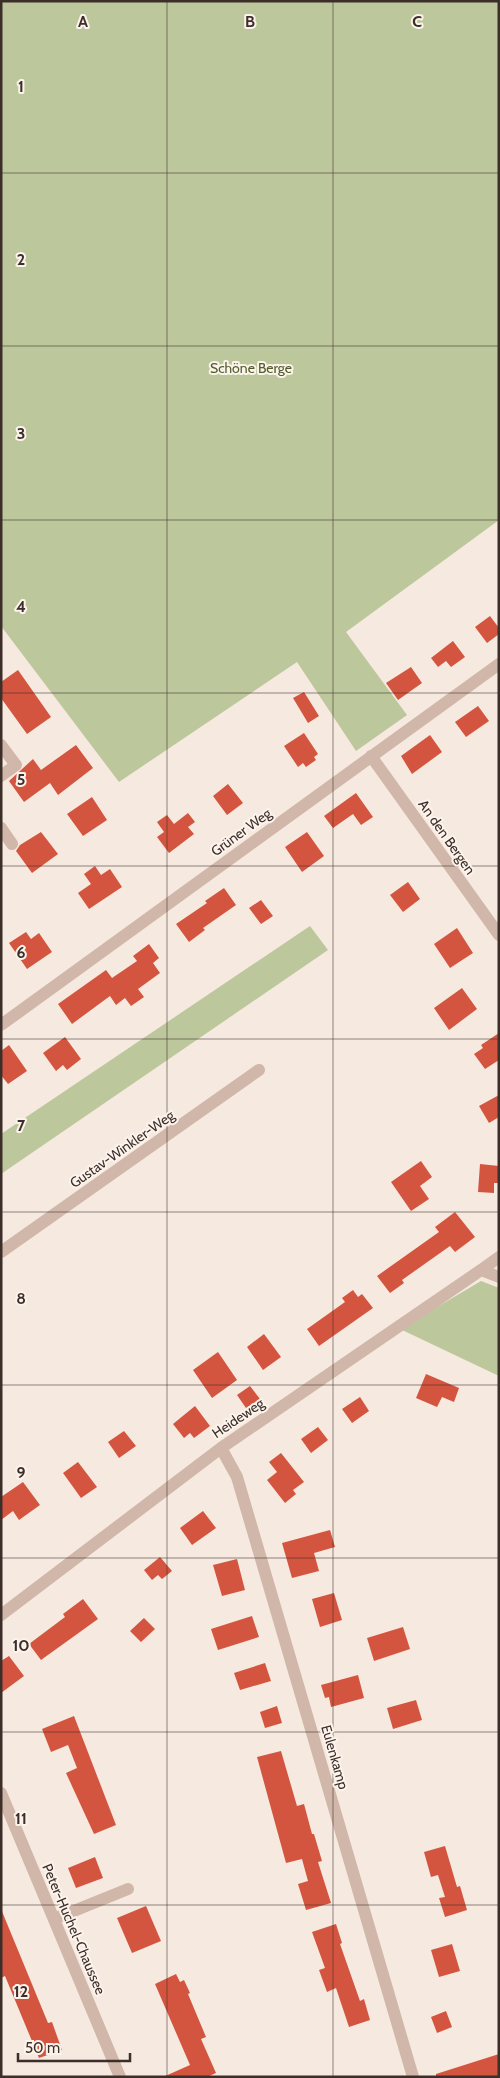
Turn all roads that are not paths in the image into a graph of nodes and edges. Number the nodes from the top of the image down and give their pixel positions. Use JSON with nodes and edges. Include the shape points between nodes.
{"nodes":[{"id":1,"x":499,"y":664,"type":"edge"},
{"id":2,"x":1,"y":745,"type":"edge"},
{"id":3,"x":371,"y":756,"type":"junction"},
{"id":4,"x":1,"y":776,"type":"edge"},
{"id":5,"x":1,"y":828,"type":"edge"},
{"id":6,"x":12,"y":844,"type":"dead end"},
{"id":7,"x":499,"y":935,"type":"edge"},
{"id":8,"x":1,"y":1025,"type":"edge"},
{"id":9,"x":259,"y":1070,"type":"dead end"},
{"id":10,"x":1,"y":1252,"type":"edge"},
{"id":11,"x":499,"y":1257,"type":"edge"},
{"id":12,"x":482,"y":1270,"type":"junction"},
{"id":13,"x":499,"y":1277,"type":"edge"},
{"id":14,"x":221,"y":1448,"type":"junction"},
{"id":15,"x":1,"y":1614,"type":"edge"},
{"id":16,"x":1,"y":1793,"type":"edge"},
{"id":17,"x":128,"y":1889,"type":"dead end"},
{"id":18,"x":54,"y":1919,"type":"junction"},
{"id":19,"x":120,"y":2077,"type":"edge"},
{"id":20,"x":413,"y":2077,"type":"edge"}],
"edges":[{"from":1,"to":3,"type":"street","name":"Grüner Weg"},
{"from":2,"to":4,"type":"street","via":[[16,765]]},
{"from":3,"to":7,"type":"street","name":"An den Bergen"},
{"from":3,"to":8,"type":"street","name":"Grüner Weg"},
{"from":5,"to":6,"type":"street"},
{"from":9,"to":10,"type":"street","name":"Gustav-Winkler-Weg"},
{"from":11,"to":12,"type":"street","name":"Heideweg"},
{"from":12,"to":13,"type":"street"},
{"from":12,"to":14,"type":"street","name":"Heideweg"},
{"from":14,"to":15,"type":"street","name":"Heideweg"},
{"from":14,"to":20,"type":"street","name":"Eulenkamp","via":[[237,1477]]},
{"from":16,"to":18,"type":"street","name":"Peter-Huchel-Chaussee"},
{"from":17,"to":18,"type":"street"},
{"from":18,"to":19,"type":"street","name":"Peter-Huchel-Chaussee"}]}
